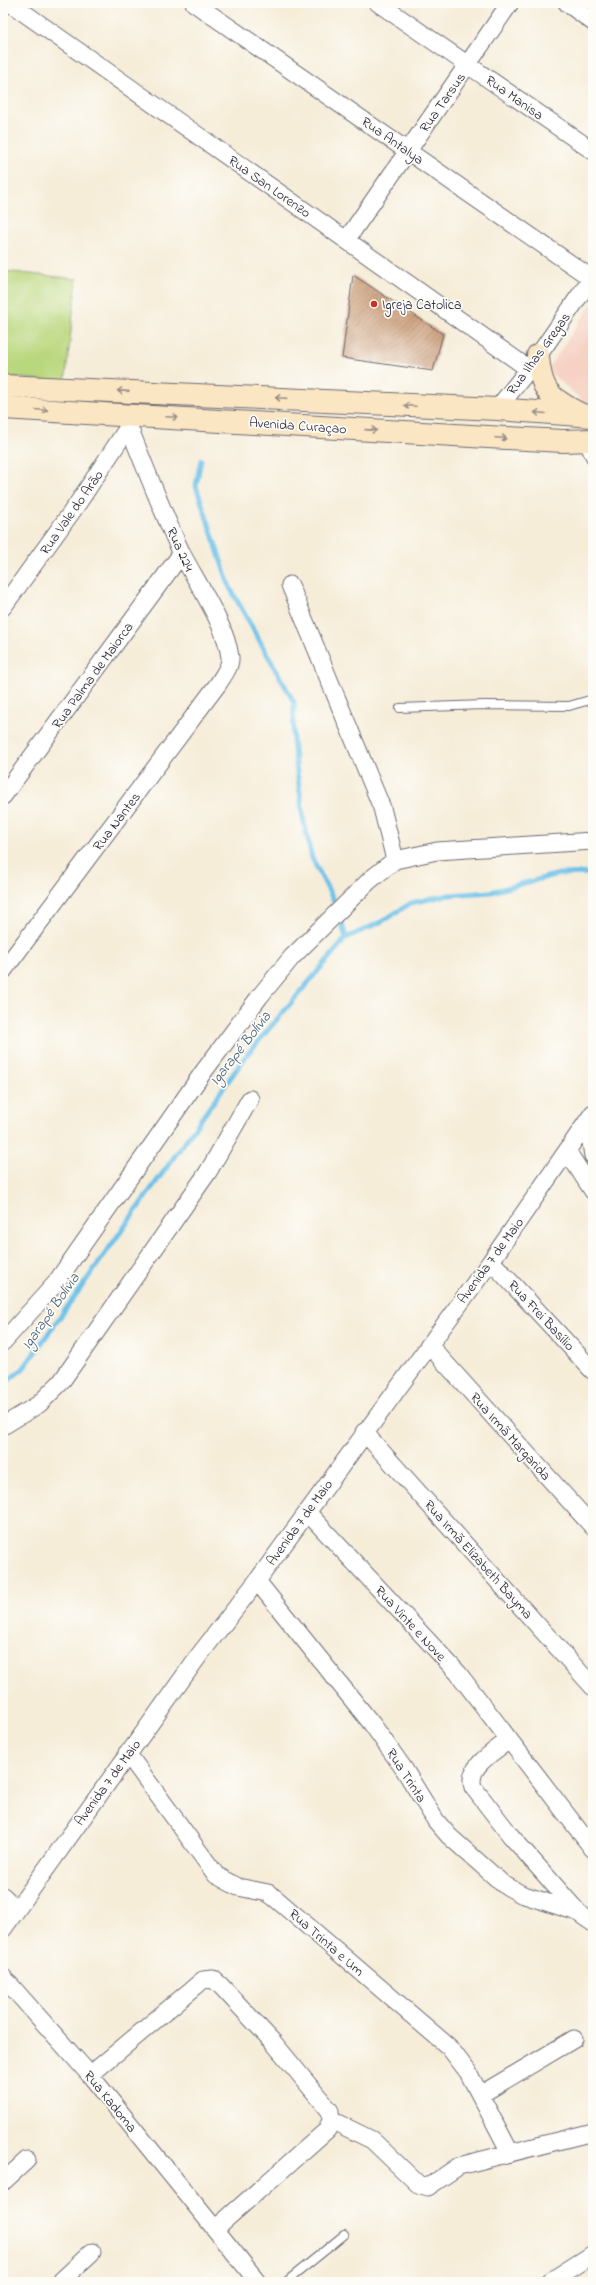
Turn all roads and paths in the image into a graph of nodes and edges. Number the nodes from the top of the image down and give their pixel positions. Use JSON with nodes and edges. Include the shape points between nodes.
{"nodes":[{"id":1,"x":10,"y":3,"type":"edge"},
{"id":2,"x":194,"y":3,"type":"edge"},
{"id":3,"x":378,"y":3,"type":"edge"},
{"id":4,"x":510,"y":3,"type":"edge"},
{"id":5,"x":567,"y":3,"type":"edge"},
{"id":6,"x":593,"y":22,"type":"edge"},
{"id":7,"x":468,"y":64,"type":"junction"},
{"id":8,"x":409,"y":150,"type":"junction"},
{"id":9,"x":593,"y":151,"type":"edge"},
{"id":10,"x":347,"y":239,"type":"junction"},
{"id":11,"x":592,"y":277,"type":"edge"},
{"id":12,"x":533,"y":362,"type":"junction"},
{"id":13,"x":4,"y":390,"type":"edge"},
{"id":14,"x":318,"y":400,"type":"junction"},
{"id":15,"x":3,"y":408,"type":"edge"},
{"id":16,"x":497,"y":409,"type":"junction"},
{"id":17,"x":589,"y":416,"type":"edge"},
{"id":18,"x":133,"y":421,"type":"junction"},
{"id":19,"x":311,"y":426,"type":"junction"},
{"id":20,"x":587,"y":440,"type":"edge"},
{"id":21,"x":593,"y":463,"type":"edge"},
{"id":22,"x":182,"y":553,"type":"junction"},
{"id":23,"x":290,"y":585,"type":"dead end"},
{"id":24,"x":3,"y":607,"type":"edge"},
{"id":25,"x":227,"y":669,"type":"joint"},
{"id":26,"x":593,"y":699,"type":"edge"},
{"id":27,"x":400,"y":708,"type":"dead end"},
{"id":28,"x":3,"y":796,"type":"edge"},
{"id":29,"x":593,"y":841,"type":"edge"},
{"id":30,"x":395,"y":860,"type":"junction"},
{"id":31,"x":3,"y":971,"type":"edge"},
{"id":32,"x":250,"y":1099,"type":"dead end"},
{"id":33,"x":593,"y":1114,"type":"edge"},
{"id":34,"x":567,"y":1151,"type":"junction"},
{"id":35,"x":593,"y":1156,"type":"edge"},
{"id":36,"x":593,"y":1191,"type":"edge"},
{"id":37,"x":491,"y":1261,"type":"junction"},
{"id":38,"x":3,"y":1342,"type":"edge"},
{"id":39,"x":429,"y":1345,"type":"junction"},
{"id":40,"x":593,"y":1371,"type":"edge"},
{"id":41,"x":3,"y":1426,"type":"edge"},
{"id":42,"x":364,"y":1432,"type":"junction"},
{"id":43,"x":307,"y":1512,"type":"junction"},
{"id":44,"x":593,"y":1527,"type":"edge"},
{"id":45,"x":257,"y":1581,"type":"junction"},
{"id":46,"x":593,"y":1687,"type":"edge"},
{"id":47,"x":509,"y":1740,"type":"junction"},
{"id":48,"x":127,"y":1753,"type":"junction"},
{"id":49,"x":593,"y":1849,"type":"edge"},
{"id":50,"x":3,"y":1896,"type":"edge"},
{"id":51,"x":16,"y":1909,"type":"junction"},
{"id":52,"x":577,"y":1912,"type":"junction"},
{"id":53,"x":593,"y":1923,"type":"edge"},
{"id":54,"x":3,"y":1929,"type":"edge"},
{"id":55,"x":3,"y":1976,"type":"edge"},
{"id":56,"x":574,"y":2039,"type":"dead end"},
{"id":57,"x":90,"y":2075,"type":"junction"},
{"id":58,"x":480,"y":2095,"type":"junction"},
{"id":59,"x":331,"y":2120,"type":"junction"},
{"id":60,"x":593,"y":2132,"type":"edge"},
{"id":61,"x":510,"y":2152,"type":"junction"},
{"id":62,"x":27,"y":2160,"type":"dead end"},
{"id":63,"x":3,"y":2182,"type":"edge"},
{"id":64,"x":216,"y":2228,"type":"junction"},
{"id":65,"x":344,"y":2235,"type":"dead end"},
{"id":66,"x":92,"y":2252,"type":"dead end"},
{"id":67,"x":593,"y":2254,"type":"edge"},
{"id":68,"x":60,"y":2282,"type":"edge"},
{"id":69,"x":258,"y":2282,"type":"edge"},
{"id":70,"x":286,"y":2282,"type":"edge"},
{"id":71,"x":549,"y":2282,"type":"edge"}],
"edges":[{"from":1,"to":10,"type":"street","name":"Rua San Lorenzo","via":[[135,93]]},
{"from":2,"to":8,"type":"street","name":"Rua Antalya"},
{"from":3,"to":7,"type":"street","name":"Rua Manisa"},
{"from":4,"to":7,"type":"street","name":"Rua Tarsus"},
{"from":5,"to":6,"type":"street"},
{"from":7,"to":8,"type":"street","name":"Rua Tarsus"},
{"from":7,"to":9,"type":"street","name":"Rua Manisa"},
{"from":8,"to":10,"type":"street","name":"Rua Tarsus"},
{"from":8,"to":11,"type":"street","name":"Rua Antalya"},
{"from":10,"to":12,"type":"street","name":"Rua San Lorenzo"},
{"from":11,"to":12,"type":"street","name":"Rua Ilhas Gregas"},
{"from":12,"to":16,"type":"street","name":"Rua Ilhas Gregas"},
{"from":12,"to":17,"type":"main road","via":[[546,390],[566,407]]},
{"from":14,"to":13,"type":"main road","name":"Avenida Curaçao","one_way":true},
{"from":16,"to":14,"type":"main road","name":"Avenida Curaçao","one_way":true},
{"from":14,"to":19,"type":"main road"},
{"from":15,"to":18,"type":"main road","name":"Avenida Curaçao","one_way":true},
{"from":17,"to":16,"type":"main road","name":"Avenida Curaçao","one_way":true},
{"from":18,"to":19,"type":"main road","name":"Avenida Curaçao","one_way":true},
{"from":18,"to":22,"type":"street","name":"Rua 224"},
{"from":18,"to":24,"type":"street","name":"Rua Vale do Arão"},
{"from":19,"to":20,"type":"main road","name":"Avenida Curaçao","one_way":true,"via":[[488,437]]},
{"from":20,"to":21,"type":"lane"},
{"from":22,"to":25,"type":"street","name":"Rua 224","via":[[227,644],[230,658]]},
{"from":22,"to":28,"type":"street","name":"Rua Palma de Maiorca"},
{"from":23,"to":30,"type":"street","via":[[382,808]]},
{"from":25,"to":31,"type":"street","name":"Rua Nantes","via":[[201,708]]},
{"from":26,"to":27,"type":"lane","via":[[569,706],[484,705]]},
{"from":29,"to":30,"type":"street","via":[[466,848]]},
{"from":30,"to":38,"type":"street","via":[[370,880],[292,957],[260,996],[204,1071],[55,1284]]},
{"from":32,"to":41,"type":"street","via":[[208,1172],[62,1382],[39,1404]]},
{"from":33,"to":34,"type":"street","name":"Avenida 7 de Maio"},
{"from":33,"to":35,"type":"street","via":[[590,1136]]},
{"from":34,"to":36,"type":"street"},
{"from":34,"to":37,"type":"street","name":"Avenida 7 de Maio"},
{"from":37,"to":39,"type":"street","name":"Avenida 7 de Maio"},
{"from":37,"to":40,"type":"street","name":"Rua Frei Basílio"},
{"from":39,"to":42,"type":"street","name":"Avenida 7 de Maio"},
{"from":39,"to":44,"type":"street","name":"Rua Irmã Margarida"},
{"from":42,"to":43,"type":"street","name":"Avenida 7 de Maio"},
{"from":42,"to":46,"type":"street","name":"Rua Irmã Elizabeth Bayma"},
{"from":43,"to":45,"type":"street","name":"Avenida 7 de Maio"},
{"from":43,"to":47,"type":"street","name":"Rua Vinte e Nove","via":[[458,1673]]},
{"from":45,"to":48,"type":"street","name":"Avenida 7 de Maio"},
{"from":45,"to":52,"type":"street","name":"Rua Trinta","via":[[380,1735],[436,1821],[449,1836],[503,1884],[521,1894]]},
{"from":47,"to":49,"type":"street","name":"Rua Vinte e Nove"},
{"from":47,"to":52,"type":"street","via":[[480,1763],[470,1781],[502,1824]]},
{"from":48,"to":51,"type":"street","name":"Avenida 7 de Maio"},
{"from":48,"to":58,"type":"street","name":"Rua Trinta e Um","via":[[216,1875],[238,1887],[268,1893],[275,1898],[449,2047],[468,2072]]},
{"from":50,"to":51,"type":"street"},
{"from":51,"to":54,"type":"street","name":"Avenida 7 de Maio"},
{"from":52,"to":53,"type":"street","name":"Rua Trinta"},
{"from":55,"to":57,"type":"street","name":"Rua Kadoma"},
{"from":56,"to":58,"type":"street"},
{"from":57,"to":59,"type":"street","via":[[203,1980],[213,1979],[273,2042],[330,2111]]},
{"from":57,"to":64,"type":"street","name":"Rua Kadoma"},
{"from":58,"to":61,"type":"street","name":"Rua Trinta e Um"},
{"from":59,"to":61,"type":"street","via":[[372,2140],[423,2186],[428,2187],[459,2166]]},
{"from":59,"to":64,"type":"street","via":[[327,2130]]},
{"from":60,"to":61,"type":"street"},
{"from":62,"to":63,"type":"street"},
{"from":64,"to":69,"type":"street","name":"Rua Kadoma"},
{"from":65,"to":70,"type":"lane"},
{"from":66,"to":68,"type":"street"},
{"from":67,"to":71,"type":"street"}]}
